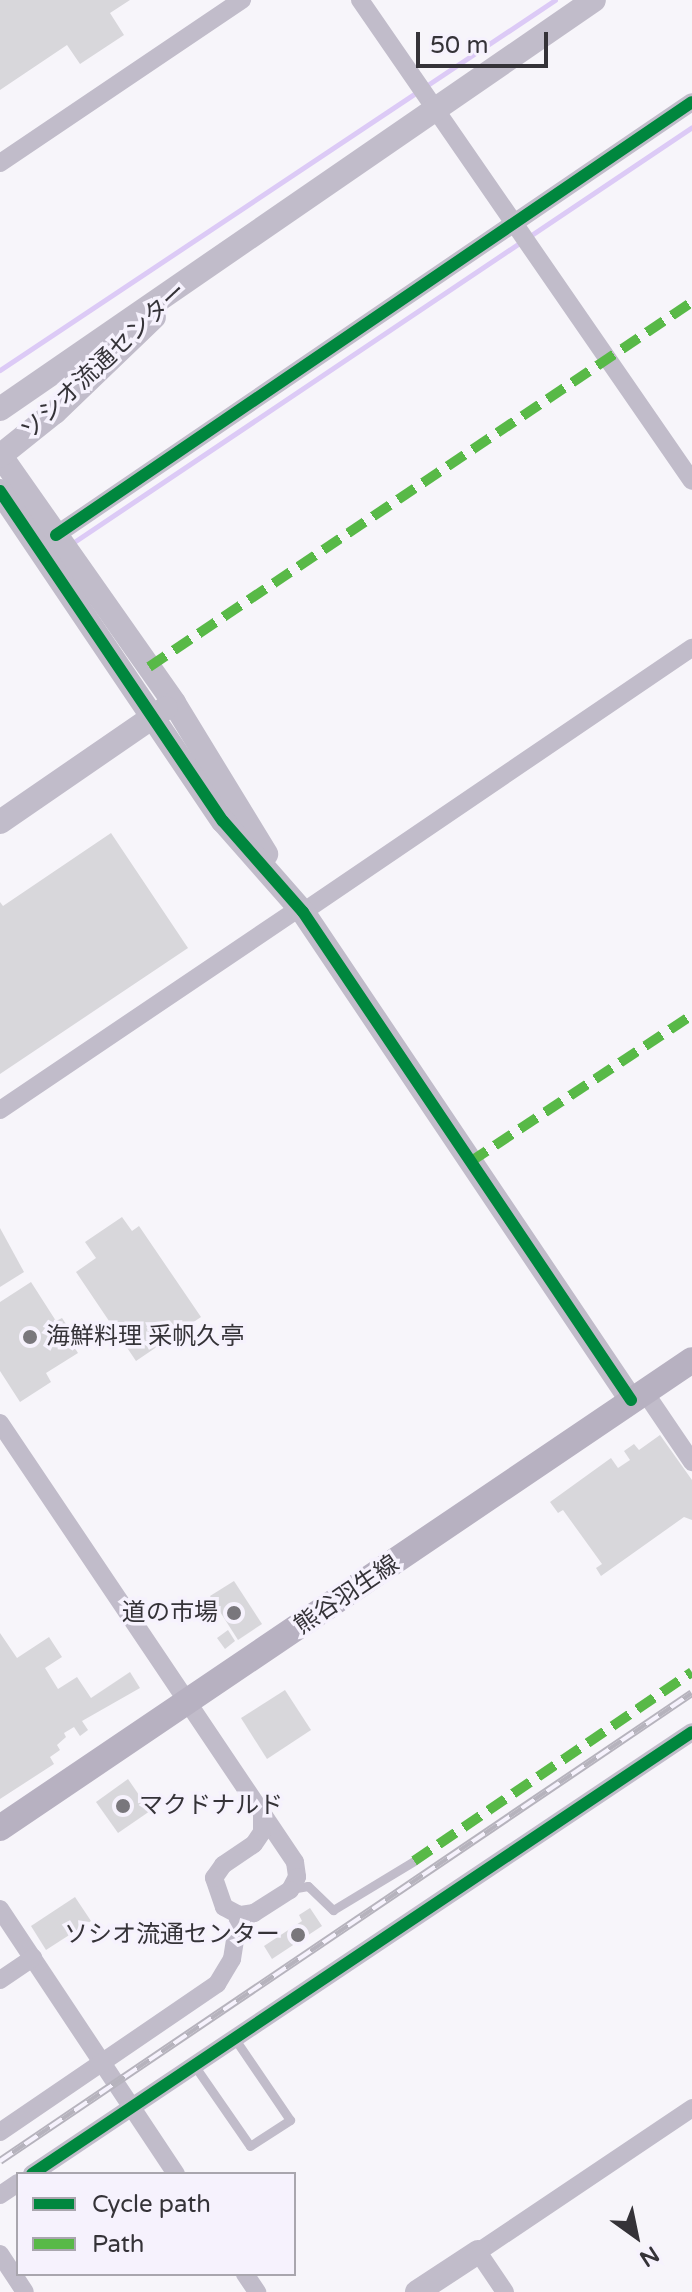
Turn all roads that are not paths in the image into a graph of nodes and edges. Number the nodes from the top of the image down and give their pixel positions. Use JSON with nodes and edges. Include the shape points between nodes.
{"nodes":[{"id":1,"x":242,"y":0,"type":"edge"},
{"id":2,"x":360,"y":0,"type":"edge"},
{"id":3,"x":594,"y":0,"type":"edge"},
{"id":4,"x":434,"y":102,"type":"junction"},
{"id":5,"x":692,"y":102,"type":"edge"},
{"id":6,"x":0,"y":163,"type":"edge"},
{"id":7,"x":519,"y":226,"type":"junction"},
{"id":8,"x":207,"y":265,"type":"junction"},
{"id":9,"x":0,"y":409,"type":"edge"},
{"id":10,"x":0,"y":455,"type":"edge"},
{"id":11,"x":692,"y":481,"type":"edge"},
{"id":12,"x":0,"y":491,"type":"edge"},
{"id":13,"x":56,"y":535,"type":"junction"},
{"id":14,"x":692,"y":648,"type":"edge"},
{"id":15,"x":164,"y":710,"type":"junction"},
{"id":16,"x":0,"y":822,"type":"edge"},
{"id":17,"x":301,"y":910,"type":"junction"},
{"id":18,"x":0,"y":1110,"type":"edge"},
{"id":19,"x":692,"y":1360,"type":"edge"},
{"id":20,"x":638,"y":1396,"type":"junction"},
{"id":21,"x":0,"y":1423,"type":"edge"},
{"id":22,"x":692,"y":1462,"type":"edge"},
{"id":23,"x":187,"y":1704,"type":"junction"},
{"id":24,"x":692,"y":1732,"type":"edge"},
{"id":25,"x":262,"y":1815,"type":"junction"},
{"id":26,"x":0,"y":1828,"type":"edge"},
{"id":27,"x":414,"y":1861,"type":"dead end"},
{"id":28,"x":290,"y":1890,"type":"junction"},
{"id":29,"x":0,"y":1909,"type":"edge"},
{"id":30,"x":239,"y":1915,"type":"junction"},
{"id":31,"x":33,"y":1958,"type":"junction"},
{"id":32,"x":0,"y":1980,"type":"edge"},
{"id":33,"x":235,"y":2039,"type":"junction"},
{"id":34,"x":101,"y":2064,"type":"junction"},
{"id":35,"x":194,"y":2065,"type":"junction"},
{"id":36,"x":130,"y":2107,"type":"junction"},
{"id":37,"x":692,"y":2108,"type":"edge"},
{"id":38,"x":0,"y":2132,"type":"edge"},
{"id":39,"x":35,"y":2172,"type":"edge"},
{"id":40,"x":175,"y":2172,"type":"edge"},
{"id":41,"x":478,"y":2252,"type":"junction"},
{"id":42,"x":0,"y":2254,"type":"edge"},
{"id":43,"x":25,"y":2292,"type":"edge"},
{"id":44,"x":417,"y":2292,"type":"edge"},
{"id":45,"x":505,"y":2292,"type":"edge"}],
"edges":[{"from":1,"to":6,"type":"street"},
{"from":2,"to":4,"type":"street"},
{"from":3,"to":4,"type":"street"},
{"from":4,"to":7,"type":"street"},
{"from":4,"to":8,"type":"street"},
{"from":5,"to":7,"type":"street"},
{"from":7,"to":11,"type":"street"},
{"from":7,"to":13,"type":"street"},
{"from":8,"to":9,"type":"street"},
{"from":8,"to":10,"type":"street","name":"ソシオ流通センター","via":[[55,412]]},
{"from":10,"to":13,"type":"street"},
{"from":12,"to":15,"type":"street"},
{"from":13,"to":15,"type":"street"},
{"from":14,"to":17,"type":"street"},
{"from":15,"to":16,"type":"street"},
{"from":15,"to":17,"type":"street","via":[[223,821]]},
{"from":17,"to":18,"type":"street"},
{"from":17,"to":20,"type":"street"},
{"from":19,"to":20,"type":"main road","name":"熊谷羽生線"},
{"from":20,"to":22,"type":"street"},
{"from":20,"to":23,"type":"main road","name":"熊谷羽生線"},
{"from":21,"to":23,"type":"street"},
{"from":23,"to":25,"type":"street"},
{"from":23,"to":26,"type":"main road","name":"熊谷羽生線"},
{"from":24,"to":33,"type":"street"},
{"from":25,"to":28,"type":"street","via":[[295,1862],[297,1877]]},
{"from":25,"to":30,"type":"street","via":[[262,1832],[254,1844],[214,1878],[224,1907]]},
{"from":27,"to":28,"type":"lane","via":[[333,1910],[308,1886]]},
{"from":28,"to":30,"type":"street","via":[[254,1913]]},
{"from":29,"to":31,"type":"street"},
{"from":30,"to":34,"type":"street","via":[[232,1959],[217,1984]]},
{"from":31,"to":32,"type":"street"},
{"from":31,"to":34,"type":"street"},
{"from":33,"to":35,"type":"street"},
{"from":33,"to":35,"type":"lane","via":[[290,2120],[250,2146]]},
{"from":34,"to":36,"type":"street"},
{"from":34,"to":38,"type":"street"},
{"from":35,"to":36,"type":"street"},
{"from":36,"to":39,"type":"street"},
{"from":36,"to":40,"type":"street"},
{"from":37,"to":41,"type":"street"},
{"from":41,"to":44,"type":"street"},
{"from":41,"to":45,"type":"street"},
{"from":42,"to":43,"type":"street"}]}
